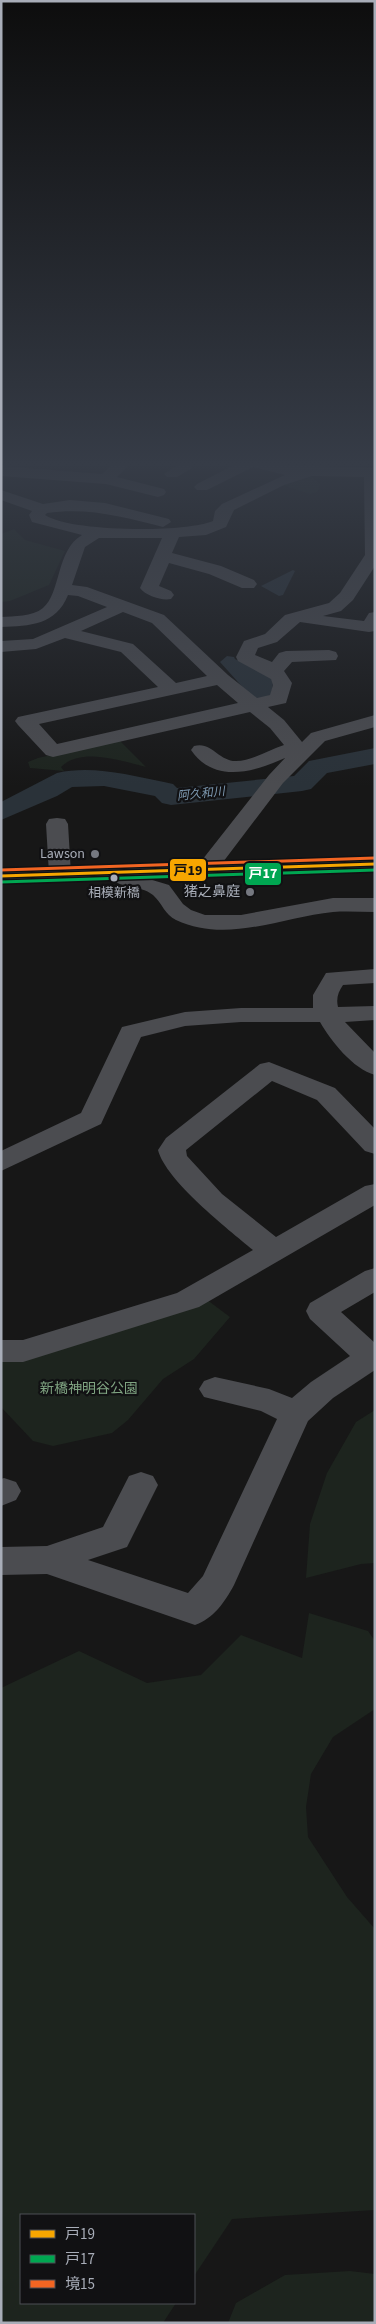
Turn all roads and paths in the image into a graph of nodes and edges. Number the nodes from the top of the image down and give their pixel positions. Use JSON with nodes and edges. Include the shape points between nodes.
{"nodes":[{"id":1,"x":69,"y":568,"type":"edge"},
{"id":2,"x":158,"y":568,"type":"edge"},
{"id":3,"x":209,"y":568,"type":"edge"},
{"id":4,"x":368,"y":573,"type":"edge"},
{"id":5,"x":248,"y":584,"type":"dead end"},
{"id":6,"x":61,"y":589,"type":"junction"},
{"id":7,"x":165,"y":595,"type":"dead end"},
{"id":8,"x":347,"y":596,"type":"junction"},
{"id":9,"x":366,"y":599,"type":"dead end"},
{"id":10,"x":281,"y":603,"type":"dead end"},
{"id":11,"x":121,"y":607,"type":"junction"},
{"id":12,"x":375,"y":617,"type":"edge"},
{"id":13,"x":292,"y":618,"type":"junction"},
{"id":14,"x":1,"y":622,"type":"edge"},
{"id":15,"x":64,"y":632,"type":"junction"},
{"id":16,"x":1,"y":647,"type":"edge"},
{"id":17,"x":334,"y":663,"type":"dead end"},
{"id":18,"x":276,"y":673,"type":"junction"},
{"id":19,"x":221,"y":679,"type":"junction"},
{"id":20,"x":172,"y":689,"type":"junction"},
{"id":21,"x":254,"y":705,"type":"junction"},
{"id":22,"x":375,"y":722,"type":"edge"},
{"id":23,"x":301,"y":748,"type":"junction"},
{"id":24,"x":201,"y":750,"type":"dead end"},
{"id":25,"x":58,"y":824,"type":"dead end"},
{"id":26,"x":375,"y":864,"type":"edge"},
{"id":27,"x":206,"y":869,"type":"junction"},
{"id":28,"x":114,"y":872,"type":"junction"},
{"id":29,"x":60,"y":874,"type":"junction"},
{"id":30,"x":1,"y":876,"type":"edge"},
{"id":31,"x":375,"y":905,"type":"edge"},
{"id":32,"x":375,"y":976,"type":"edge"},
{"id":33,"x":375,"y":1013,"type":"edge"},
{"id":34,"x":328,"y":1015,"type":"junction"},
{"id":35,"x":370,"y":1056,"type":"edge"},
{"id":36,"x":375,"y":1145,"type":"edge"},
{"id":37,"x":1,"y":1162,"type":"edge"},
{"id":38,"x":375,"y":1193,"type":"edge"},
{"id":39,"x":274,"y":1251,"type":"junction"},
{"id":40,"x":375,"y":1278,"type":"edge"},
{"id":41,"x":1,"y":1351,"type":"edge"},
{"id":42,"x":372,"y":1356,"type":"edge"},
{"id":43,"x":215,"y":1389,"type":"dead end"},
{"id":44,"x":295,"y":1414,"type":"junction"},
{"id":45,"x":141,"y":1485,"type":"dead end"},
{"id":46,"x":47,"y":1560,"type":"junction"},
{"id":47,"x":1,"y":1561,"type":"edge"}],
"edges":[{"from":1,"to":6,"type":"street"},
{"from":2,"to":7,"type":"street","via":[[149,588]]},
{"from":3,"to":5,"type":"street"},
{"from":4,"to":8,"type":"street"},
{"from":6,"to":11,"type":"street","via":[[81,591]]},
{"from":6,"to":14,"type":"street","via":[[54,606],[38,618],[26,622]]},
{"from":8,"to":9,"type":"street"},
{"from":8,"to":13,"type":"street","via":[[335,607]]},
{"from":10,"to":13,"type":"street"},
{"from":11,"to":15,"type":"street"},
{"from":11,"to":19,"type":"street","via":[[158,619]]},
{"from":12,"to":13,"type":"street","via":[[369,627]]},
{"from":13,"to":18,"type":"street","via":[[271,638],[250,645],[245,657]]},
{"from":15,"to":16,"type":"street","via":[[36,644]]},
{"from":15,"to":20,"type":"street","via":[[126,648]]},
{"from":17,"to":18,"type":"street"},
{"from":18,"to":21,"type":"street","via":[[282,683],[279,699]]},
{"from":19,"to":20,"type":"street"},
{"from":19,"to":21,"type":"street"},
{"from":20,"to":21,"type":"street","via":[[26,721],[53,751]]},
{"from":21,"to":23,"type":"street"},
{"from":22,"to":23,"type":"street","via":[[318,737]]},
{"from":23,"to":24,"type":"street","via":[[264,761],[223,767]]},
{"from":23,"to":27,"type":"street"},
{"from":25,"to":29,"type":"street"},
{"from":26,"to":27,"type":"main road"},
{"from":27,"to":28,"type":"main road"},
{"from":28,"to":29,"type":"main road"},
{"from":28,"to":31,"type":"street","via":[[161,890],[179,912],[203,922],[241,922],[333,905]]},
{"from":29,"to":30,"type":"main road"},
{"from":32,"to":34,"type":"street","via":[[335,978],[325,996]]},
{"from":33,"to":34,"type":"street"},
{"from":34,"to":35,"type":"street","via":[[333,1024]]},
{"from":34,"to":37,"type":"street","via":[[277,1013],[194,1018],[131,1032],[92,1118]]},
{"from":36,"to":39,"type":"street","via":[[326,1094],[269,1070],[176,1144],[172,1150],[174,1158],[212,1201]]},
{"from":38,"to":39,"type":"street"},
{"from":39,"to":41,"type":"street","via":[[176,1305],[23,1352]]},
{"from":40,"to":42,"type":"street","via":[[321,1311]]},
{"from":42,"to":44,"type":"street","via":[[322,1390]]},
{"from":43,"to":44,"type":"street","via":[[269,1401]]},
{"from":44,"to":46,"type":"street","via":[[216,1585],[195,1610]]},
{"from":45,"to":46,"type":"street","via":[[115,1537]]},
{"from":46,"to":47,"type":"street"}]}
